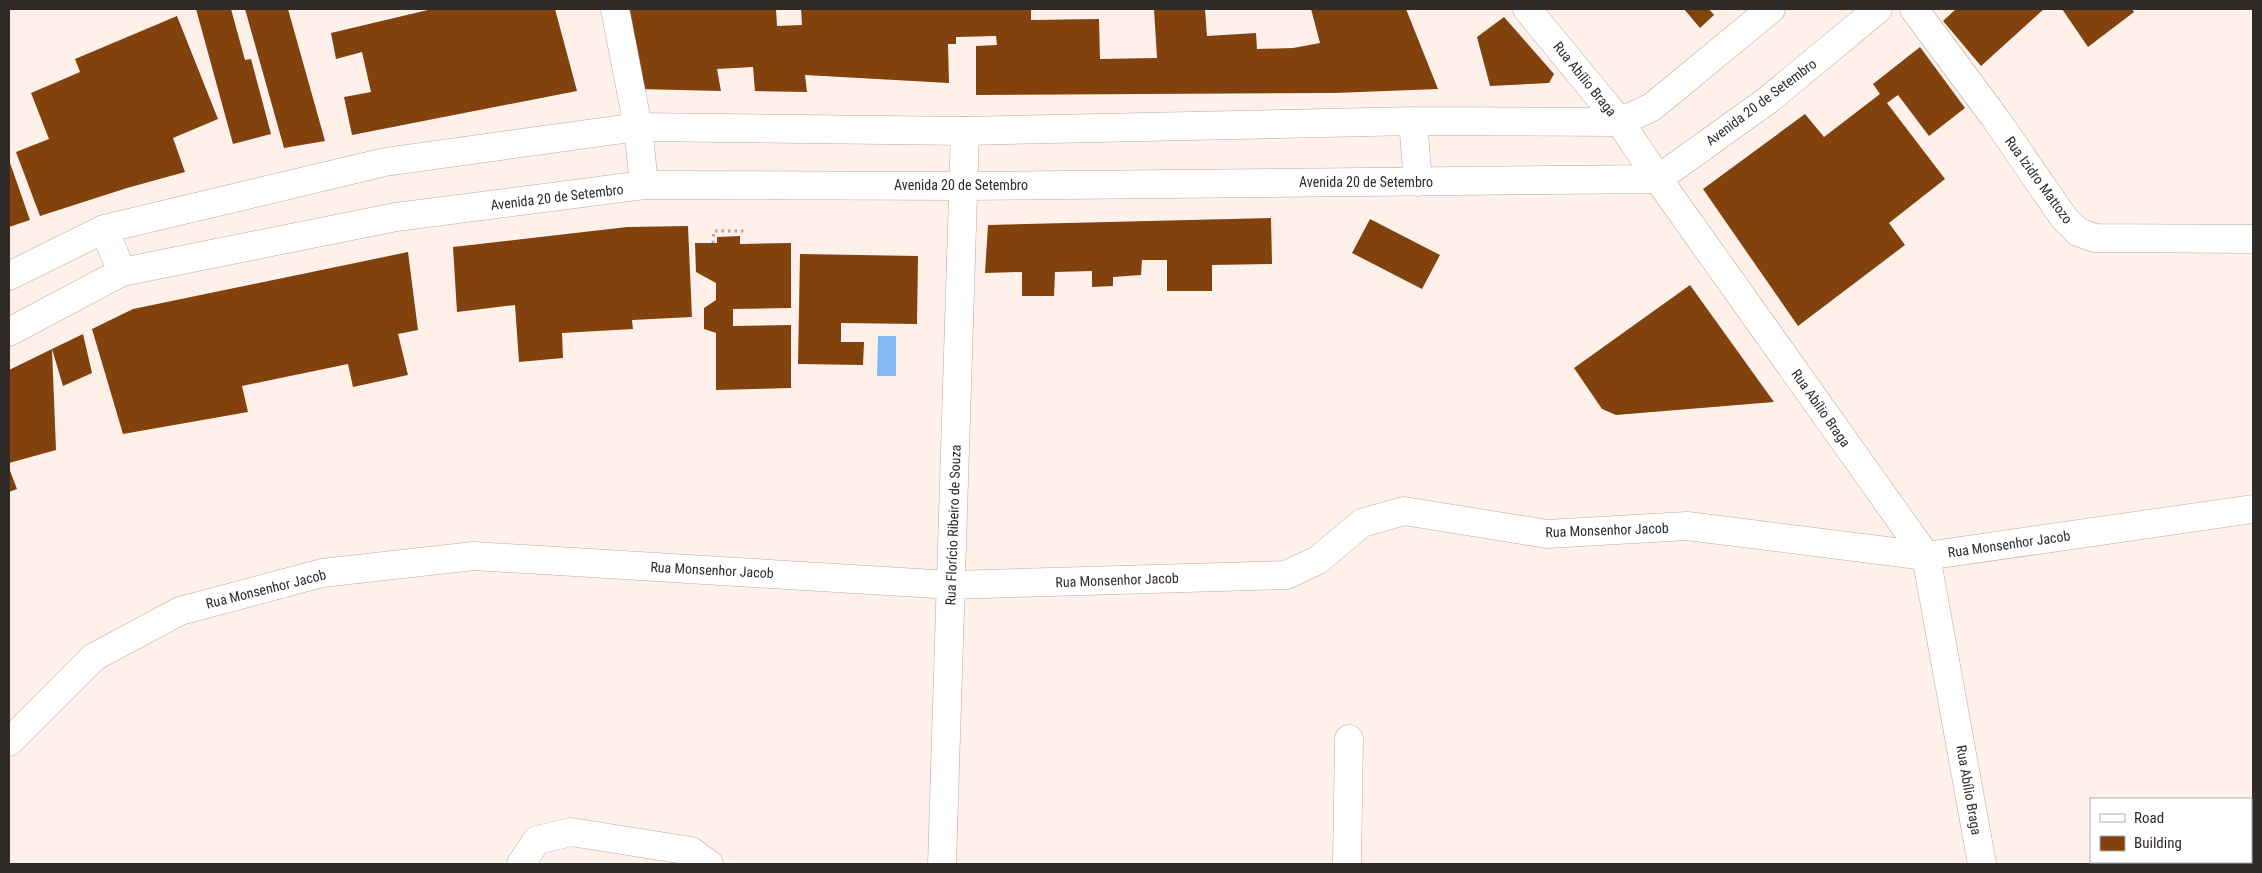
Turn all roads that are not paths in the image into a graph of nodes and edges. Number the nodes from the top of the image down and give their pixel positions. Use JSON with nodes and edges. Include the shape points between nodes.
{"nodes":[{"id":1,"x":615,"y":9,"type":"edge"},
{"id":2,"x":1528,"y":9,"type":"edge"},
{"id":3,"x":1771,"y":9,"type":"edge"},
{"id":4,"x":1878,"y":9,"type":"edge"},
{"id":5,"x":1914,"y":9,"type":"edge"},
{"id":6,"x":1413,"y":121,"type":"junction"},
{"id":7,"x":1620,"y":122,"type":"junction"},
{"id":8,"x":638,"y":127,"type":"junction"},
{"id":9,"x":965,"y":131,"type":"junction"},
{"id":10,"x":1658,"y":179,"type":"junction"},
{"id":11,"x":1418,"y":182,"type":"junction"},
{"id":12,"x":644,"y":185,"type":"junction"},
{"id":13,"x":964,"y":186,"type":"junction"},
{"id":14,"x":104,"y":229,"type":"junction"},
{"id":15,"x":2253,"y":239,"type":"edge"},
{"id":16,"x":122,"y":272,"type":"junction"},
{"id":17,"x":9,"y":276,"type":"edge"},
{"id":18,"x":9,"y":332,"type":"edge"},
{"id":19,"x":2253,"y":509,"type":"edge"},
{"id":20,"x":1926,"y":556,"type":"junction"},
{"id":21,"x":951,"y":584,"type":"junction"},
{"id":22,"x":1349,"y":739,"type":"dead end"},
{"id":23,"x":9,"y":742,"type":"edge"},
{"id":24,"x":521,"y":864,"type":"edge"},
{"id":25,"x":709,"y":864,"type":"edge"},
{"id":26,"x":942,"y":864,"type":"edge"},
{"id":27,"x":1347,"y":864,"type":"edge"},
{"id":28,"x":1982,"y":864,"type":"edge"}],
"edges":[{"from":1,"to":8,"type":"street"},
{"from":2,"to":7,"type":"street","name":"Rua Abílio Braga"},
{"from":3,"to":7,"type":"street","via":[[1652,107]]},
{"from":4,"to":10,"type":"street","name":"Avenida 20 de Setembro","via":[[1768,100]]},
{"from":5,"to":15,"type":"street","name":"Rua Izidro Mattozo","via":[[2064,218],[2078,232],[2095,238]]},
{"from":6,"to":7,"type":"street"},
{"from":6,"to":9,"type":"street"},
{"from":6,"to":11,"type":"street"},
{"from":7,"to":10,"type":"street","name":"Rua Abílio Braga"},
{"from":8,"to":9,"type":"street"},
{"from":8,"to":12,"type":"street"},
{"from":8,"to":14,"type":"street","via":[[385,162]]},
{"from":9,"to":13,"type":"street","name":"Rua Florício Ribeiro de Souza"},
{"from":10,"to":11,"type":"street","name":"Avenida 20 de Setembro"},
{"from":10,"to":20,"type":"street","name":"Rua Abílio Braga"},
{"from":11,"to":13,"type":"street","name":"Avenida 20 de Setembro"},
{"from":12,"to":13,"type":"street","name":"Avenida 20 de Setembro"},
{"from":12,"to":16,"type":"street","name":"Avenida 20 de Setembro","via":[[396,217]]},
{"from":13,"to":21,"type":"street","name":"Rua Florício Ribeiro de Souza"},
{"from":14,"to":16,"type":"street"},
{"from":14,"to":17,"type":"street"},
{"from":16,"to":18,"type":"street","name":"Avenida 20 de Setembro"},
{"from":19,"to":20,"type":"street","name":"Rua Monsenhor Jacob"},
{"from":20,"to":21,"type":"street","name":"Rua Monsenhor Jacob","via":[[1687,526],[1547,534],[1404,511],[1362,523],[1318,560],[1286,575]]},
{"from":20,"to":28,"type":"street","name":"Rua Abílio Braga"},
{"from":21,"to":23,"type":"street","name":"Rua Monsenhor Jacob","via":[[474,556],[322,573],[180,611],[94,658]]},
{"from":21,"to":26,"type":"street","name":"Rua Florício Ribeiro de Souza"},
{"from":22,"to":27,"type":"street"},
{"from":24,"to":25,"type":"street","via":[[538,840],[571,832],[691,851]]}]}
